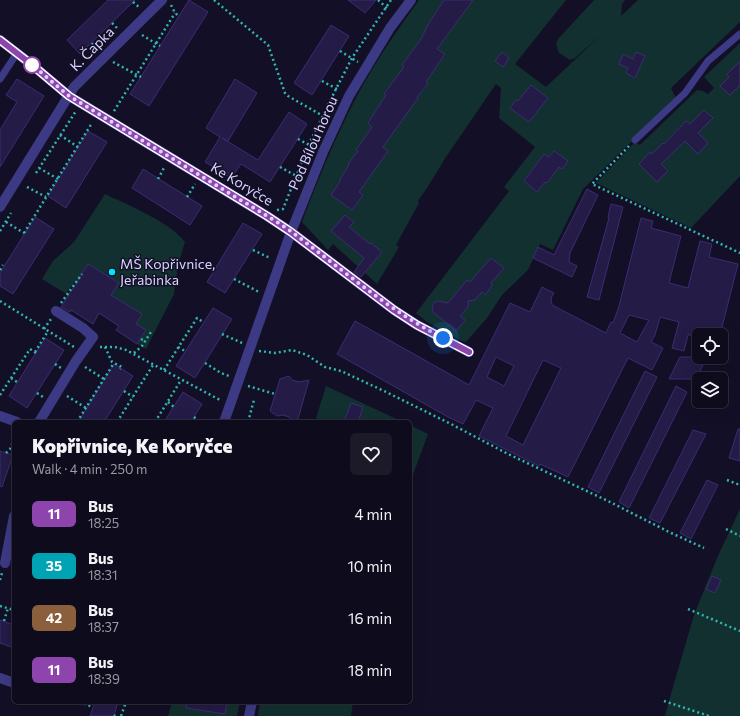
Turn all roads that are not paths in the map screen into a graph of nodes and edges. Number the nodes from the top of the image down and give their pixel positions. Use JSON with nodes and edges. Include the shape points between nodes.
{"nodes":[{"id":1,"x":411,"y":0,"type":"edge"},
{"id":2,"x":166,"y":1,"type":"edge"},
{"id":3,"x":740,"y":34,"type":"edge"},
{"id":4,"x":0,"y":40,"type":"edge"},
{"id":5,"x":17,"y":53,"type":"junction"},
{"id":6,"x":0,"y":79,"type":"edge"},
{"id":7,"x":69,"y":96,"type":"junction"},
{"id":8,"x":635,"y":140,"type":"road end"},
{"id":9,"x":0,"y":207,"type":"edge"},
{"id":10,"x":291,"y":232,"type":"junction"},
{"id":11,"x":56,"y":311,"type":"dead end"},
{"id":12,"x":469,"y":352,"type":"dead end"},
{"id":13,"x":0,"y":416,"type":"edge"},
{"id":14,"x":12,"y":420,"type":"edge"},
{"id":15,"x":39,"y":420,"type":"edge"},
{"id":16,"x":225,"y":420,"type":"edge"},
{"id":17,"x":12,"y":526,"type":"edge"},
{"id":18,"x":5,"y":563,"type":"dead end"},
{"id":19,"x":0,"y":678,"type":"edge"},
{"id":20,"x":12,"y":682,"type":"edge"},
{"id":21,"x":252,"y":704,"type":"edge"},
{"id":22,"x":249,"y":716,"type":"edge"}],
"edges":[{"from":1,"to":10,"type":"street","name":"Pod Bílou horou","via":[[398,16],[349,96]]},
{"from":2,"to":7,"type":"street","name":"K. Čapka","via":[[74,87]]},
{"from":3,"to":8,"type":"lane","via":[[708,61],[685,93]]},
{"from":4,"to":5,"type":"street","name":"Ke Koryčce"},
{"from":5,"to":6,"type":"lane"},
{"from":5,"to":7,"type":"street","name":"Ke Koryčce"},
{"from":7,"to":9,"type":"street","name":"K. Čapka"},
{"from":7,"to":10,"type":"street","name":"Ke Koryčce"},
{"from":10,"to":12,"type":"street","name":"Ke Koryčce","via":[[394,310]]},
{"from":10,"to":16,"type":"street","name":"Pod Bílou horou"},
{"from":11,"to":15,"type":"street","via":[[93,336]]},
{"from":13,"to":14,"type":"street"},
{"from":17,"to":18,"type":"street"},
{"from":19,"to":20,"type":"street"},
{"from":21,"to":22,"type":"street"}]}
